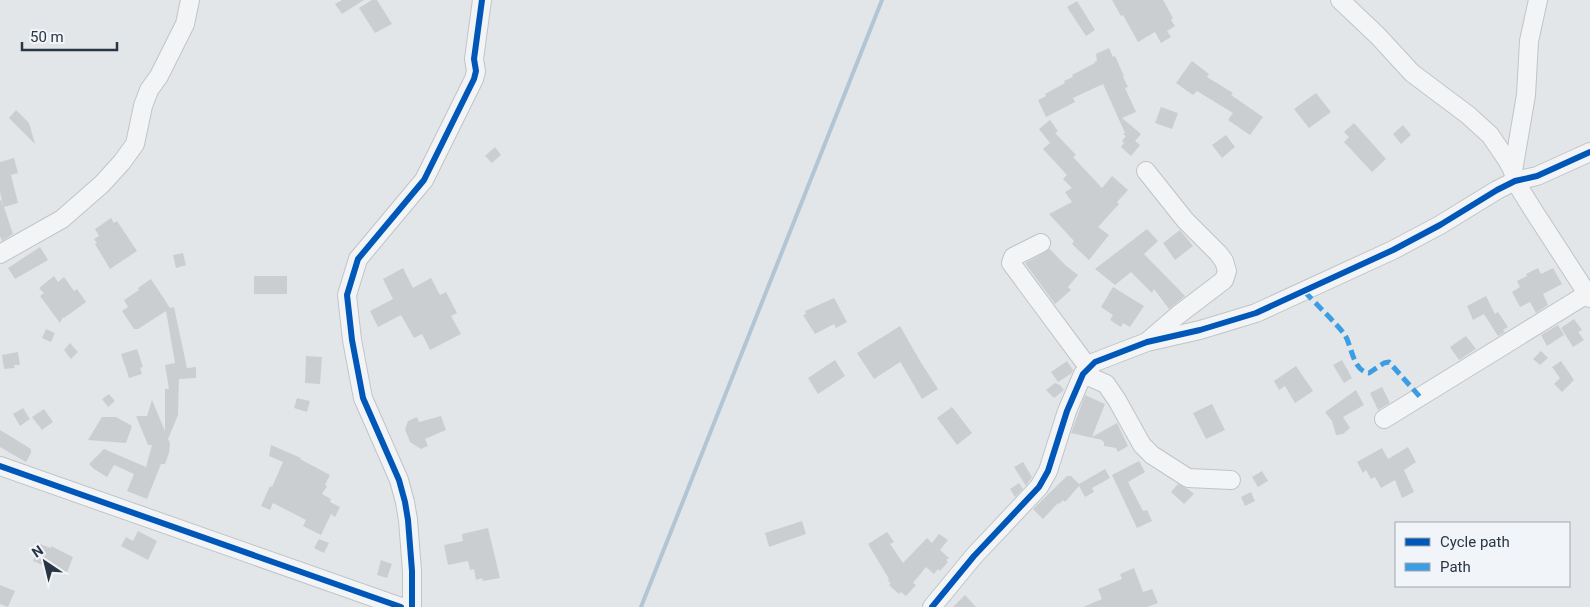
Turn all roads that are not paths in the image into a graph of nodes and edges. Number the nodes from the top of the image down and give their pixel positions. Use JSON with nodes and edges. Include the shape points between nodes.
{"nodes":[{"id":1,"x":190,"y":0,"type":"edge"},
{"id":2,"x":482,"y":0,"type":"edge"},
{"id":3,"x":1340,"y":0,"type":"edge"},
{"id":4,"x":1538,"y":0,"type":"edge"},
{"id":5,"x":1590,"y":152,"type":"edge"},
{"id":6,"x":1146,"y":171,"type":"dead end"},
{"id":7,"x":1514,"y":176,"type":"junction"},
{"id":8,"x":1041,"y":242,"type":"dead end"},
{"id":9,"x":0,"y":254,"type":"edge"},
{"id":10,"x":1588,"y":296,"type":"edge"},
{"id":11,"x":1147,"y":342,"type":"junction"},
{"id":12,"x":1086,"y":370,"type":"junction"},
{"id":13,"x":1384,"y":419,"type":"dead end"},
{"id":14,"x":0,"y":466,"type":"edge"},
{"id":15,"x":1230,"y":480,"type":"dead end"},
{"id":16,"x":401,"y":607,"type":"edge"},
{"id":17,"x":412,"y":607,"type":"edge"},
{"id":18,"x":932,"y":607,"type":"edge"}],
"edges":[{"from":1,"to":9,"type":"street","via":[[185,24],[149,90],[135,144],[122,162],[62,219]]},
{"from":2,"to":17,"type":"street","via":[[474,79],[424,180],[358,259],[347,295],[363,398],[405,502]]},
{"from":3,"to":7,"type":"street","via":[[1412,74],[1490,135]]},
{"from":4,"to":7,"type":"street","via":[[1529,41],[1526,95]]},
{"from":5,"to":7,"type":"street","via":[[1537,176]]},
{"from":6,"to":11,"type":"street","via":[[1185,220],[1218,252],[1227,270],[1224,280]]},
{"from":7,"to":10,"type":"street"},
{"from":7,"to":11,"type":"street","via":[[1440,225],[1289,299],[1200,330]]},
{"from":8,"to":12,"type":"street","via":[[1013,257],[1011,263]]},
{"from":10,"to":13,"type":"street"},
{"from":11,"to":12,"type":"street","via":[[1095,362]]},
{"from":12,"to":15,"type":"street","via":[[1106,384],[1142,445],[1152,455],[1188,478]]},
{"from":12,"to":18,"type":"street","via":[[1067,411],[1052,463],[1039,486]]},
{"from":14,"to":16,"type":"street"}]}
